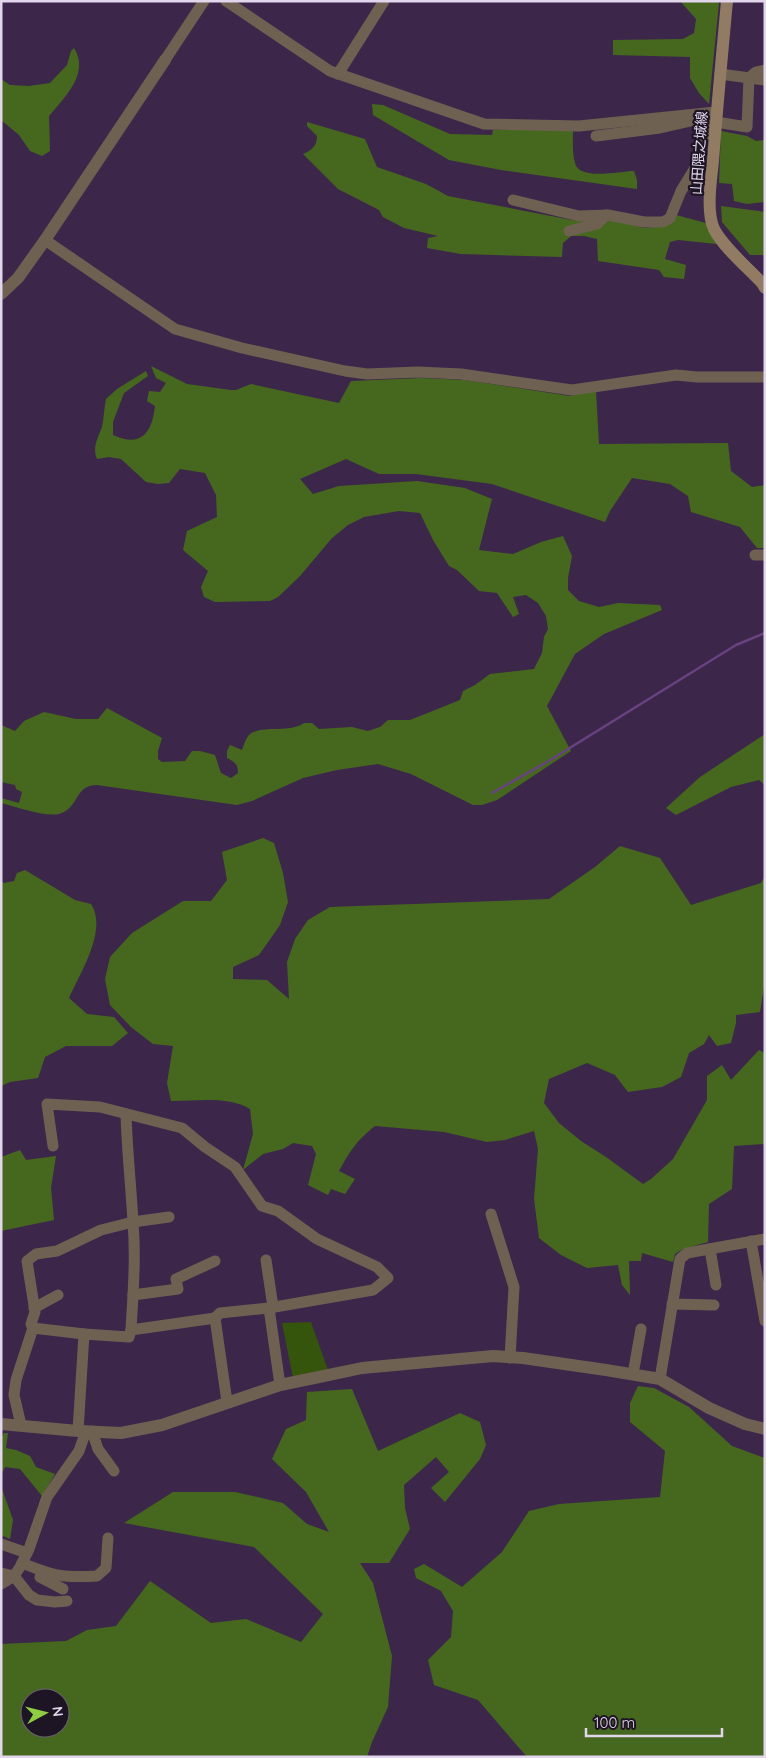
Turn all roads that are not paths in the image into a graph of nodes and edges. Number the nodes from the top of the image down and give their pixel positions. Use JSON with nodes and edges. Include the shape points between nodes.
{"nodes":[{"id":1,"x":204,"y":1,"type":"edge"},
{"id":2,"x":226,"y":1,"type":"edge"},
{"id":3,"x":384,"y":1,"type":"edge"},
{"id":4,"x":727,"y":1,"type":"edge"},
{"id":5,"x":165,"y":60,"type":"joint"},
{"id":6,"x":765,"y":70,"type":"edge"},
{"id":7,"x":338,"y":74,"type":"junction"},
{"id":8,"x":720,"y":74,"type":"junction"},
{"id":9,"x":749,"y":78,"type":"junction"},
{"id":10,"x":765,"y":80,"type":"edge"},
{"id":11,"x":716,"y":117,"type":"junction"},
{"id":12,"x":596,"y":136,"type":"dead end"},
{"id":13,"x":513,"y":200,"type":"dead end"},
{"id":14,"x":606,"y":215,"type":"junction"},
{"id":15,"x":569,"y":231,"type":"dead end"},
{"id":16,"x":46,"y":240,"type":"junction"},
{"id":17,"x":764,"y":285,"type":"edge"},
{"id":18,"x":3,"y":292,"type":"edge"},
{"id":19,"x":765,"y":377,"type":"edge"},
{"id":20,"x":126,"y":1114,"type":"junction"},
{"id":21,"x":53,"y":1146,"type":"dead end"},
{"id":22,"x":491,"y":1214,"type":"dead end"},
{"id":23,"x":169,"y":1217,"type":"dead end"},
{"id":24,"x":133,"y":1222,"type":"junction"},
{"id":25,"x":765,"y":1239,"type":"edge"},
{"id":26,"x":751,"y":1241,"type":"junction"},
{"id":27,"x":710,"y":1249,"type":"junction"},
{"id":28,"x":266,"y":1260,"type":"dead end"},
{"id":29,"x":215,"y":1261,"type":"dead end"},
{"id":30,"x":716,"y":1285,"type":"dead end"},
{"id":31,"x":58,"y":1295,"type":"dead end"},
{"id":32,"x":133,"y":1295,"type":"junction"},
{"id":33,"x":672,"y":1304,"type":"junction"},
{"id":34,"x":714,"y":1305,"type":"dead end"},
{"id":35,"x":34,"y":1308,"type":"junction"},
{"id":36,"x":271,"y":1308,"type":"junction"},
{"id":37,"x":215,"y":1318,"type":"junction"},
{"id":38,"x":765,"y":1321,"type":"edge"},
{"id":39,"x":33,"y":1328,"type":"junction"},
{"id":40,"x":641,"y":1328,"type":"dead end"},
{"id":41,"x":131,"y":1330,"type":"junction"},
{"id":42,"x":84,"y":1334,"type":"junction"},
{"id":43,"x":510,"y":1358,"type":"junction"},
{"id":44,"x":633,"y":1374,"type":"junction"},
{"id":45,"x":660,"y":1379,"type":"junction"},
{"id":46,"x":280,"y":1385,"type":"junction"},
{"id":47,"x":1,"y":1393,"type":"edge"},
{"id":48,"x":14,"y":1395,"type":"junction"},
{"id":49,"x":226,"y":1402,"type":"junction"},
{"id":50,"x":1,"y":1424,"type":"edge"},
{"id":51,"x":21,"y":1425,"type":"junction"},
{"id":52,"x":765,"y":1429,"type":"edge"},
{"id":53,"x":85,"y":1431,"type":"junction"},
{"id":54,"x":114,"y":1471,"type":"dead end"},
{"id":55,"x":108,"y":1538,"type":"dead end"},
{"id":56,"x":1,"y":1544,"type":"edge"},
{"id":57,"x":21,"y":1565,"type":"junction"},
{"id":58,"x":1,"y":1573,"type":"edge"},
{"id":59,"x":1,"y":1584,"type":"edge"},
{"id":60,"x":63,"y":1589,"type":"dead end"},
{"id":61,"x":67,"y":1601,"type":"dead end"}],
"edges":[{"from":1,"to":5,"type":"street"},
{"from":2,"to":7,"type":"street"},
{"from":3,"to":7,"type":"street"},
{"from":4,"to":8,"type":"main road","name":"山田隈之城線"},
{"from":5,"to":16,"type":"street"},
{"from":6,"to":9,"type":"street"},
{"from":7,"to":11,"type":"street","via":[[484,124],[579,126]]},
{"from":8,"to":9,"type":"street"},
{"from":8,"to":11,"type":"main road","name":"山田隈之城線"},
{"from":9,"to":10,"type":"street"},
{"from":9,"to":11,"type":"street","via":[[747,128]]},
{"from":11,"to":12,"type":"street"},
{"from":11,"to":14,"type":"street","via":[[700,145],[697,165],[670,218],[663,222],[644,222]]},
{"from":11,"to":17,"type":"main road","name":"山田隈之城線","via":[[710,199],[714,229]]},
{"from":13,"to":14,"type":"street","via":[[579,216]]},
{"from":14,"to":15,"type":"street","via":[[597,224]]},
{"from":16,"to":18,"type":"street","via":[[18,278]]},
{"from":16,"to":19,"type":"street","via":[[175,329],[345,371],[462,374],[572,390],[676,374]]},
{"from":20,"to":21,"type":"street","via":[[100,1107],[47,1104]]},
{"from":20,"to":24,"type":"street"},
{"from":20,"to":36,"type":"street","via":[[182,1128],[235,1167],[262,1206],[278,1211],[317,1239],[377,1267],[388,1278],[373,1290]]},
{"from":22,"to":43,"type":"street","via":[[514,1287]]},
{"from":23,"to":24,"type":"street"},
{"from":24,"to":32,"type":"street"},
{"from":24,"to":35,"type":"street","via":[[101,1230],[57,1251],[36,1254],[27,1261]]},
{"from":25,"to":26,"type":"street"},
{"from":26,"to":27,"type":"street"},
{"from":26,"to":38,"type":"street"},
{"from":27,"to":30,"type":"street"},
{"from":27,"to":33,"type":"street","via":[[687,1253],[680,1259]]},
{"from":28,"to":36,"type":"street"},
{"from":29,"to":32,"type":"street","via":[[176,1279],[178,1289]]},
{"from":31,"to":35,"type":"street"},
{"from":32,"to":41,"type":"street"},
{"from":33,"to":34,"type":"street"},
{"from":33,"to":45,"type":"street"},
{"from":35,"to":39,"type":"street"},
{"from":36,"to":37,"type":"street","via":[[220,1313]]},
{"from":36,"to":46,"type":"street"},
{"from":37,"to":41,"type":"street"},
{"from":37,"to":49,"type":"street"},
{"from":39,"to":42,"type":"street"},
{"from":39,"to":48,"type":"street"},
{"from":40,"to":44,"type":"street"},
{"from":41,"to":42,"type":"street","via":[[130,1337]]},
{"from":42,"to":53,"type":"street"},
{"from":43,"to":44,"type":"street"},
{"from":43,"to":46,"type":"street","via":[[492,1356],[362,1368]]},
{"from":44,"to":45,"type":"street"},
{"from":45,"to":52,"type":"street","via":[[709,1408]]},
{"from":46,"to":49,"type":"street"},
{"from":47,"to":48,"type":"street"},
{"from":48,"to":51,"type":"street"},
{"from":49,"to":53,"type":"street","via":[[162,1425],[121,1433]]},
{"from":50,"to":51,"type":"street"},
{"from":51,"to":53,"type":"street"},
{"from":53,"to":54,"type":"street"},
{"from":53,"to":57,"type":"street","via":[[79,1450],[48,1497]]},
{"from":55,"to":57,"type":"street","via":[[106,1568],[97,1576],[68,1578]]},
{"from":56,"to":57,"type":"street"},
{"from":57,"to":58,"type":"street"},
{"from":57,"to":59,"type":"street"},
{"from":57,"to":60,"type":"street"},
{"from":57,"to":61,"type":"street","via":[[29,1595],[37,1600]]}]}
